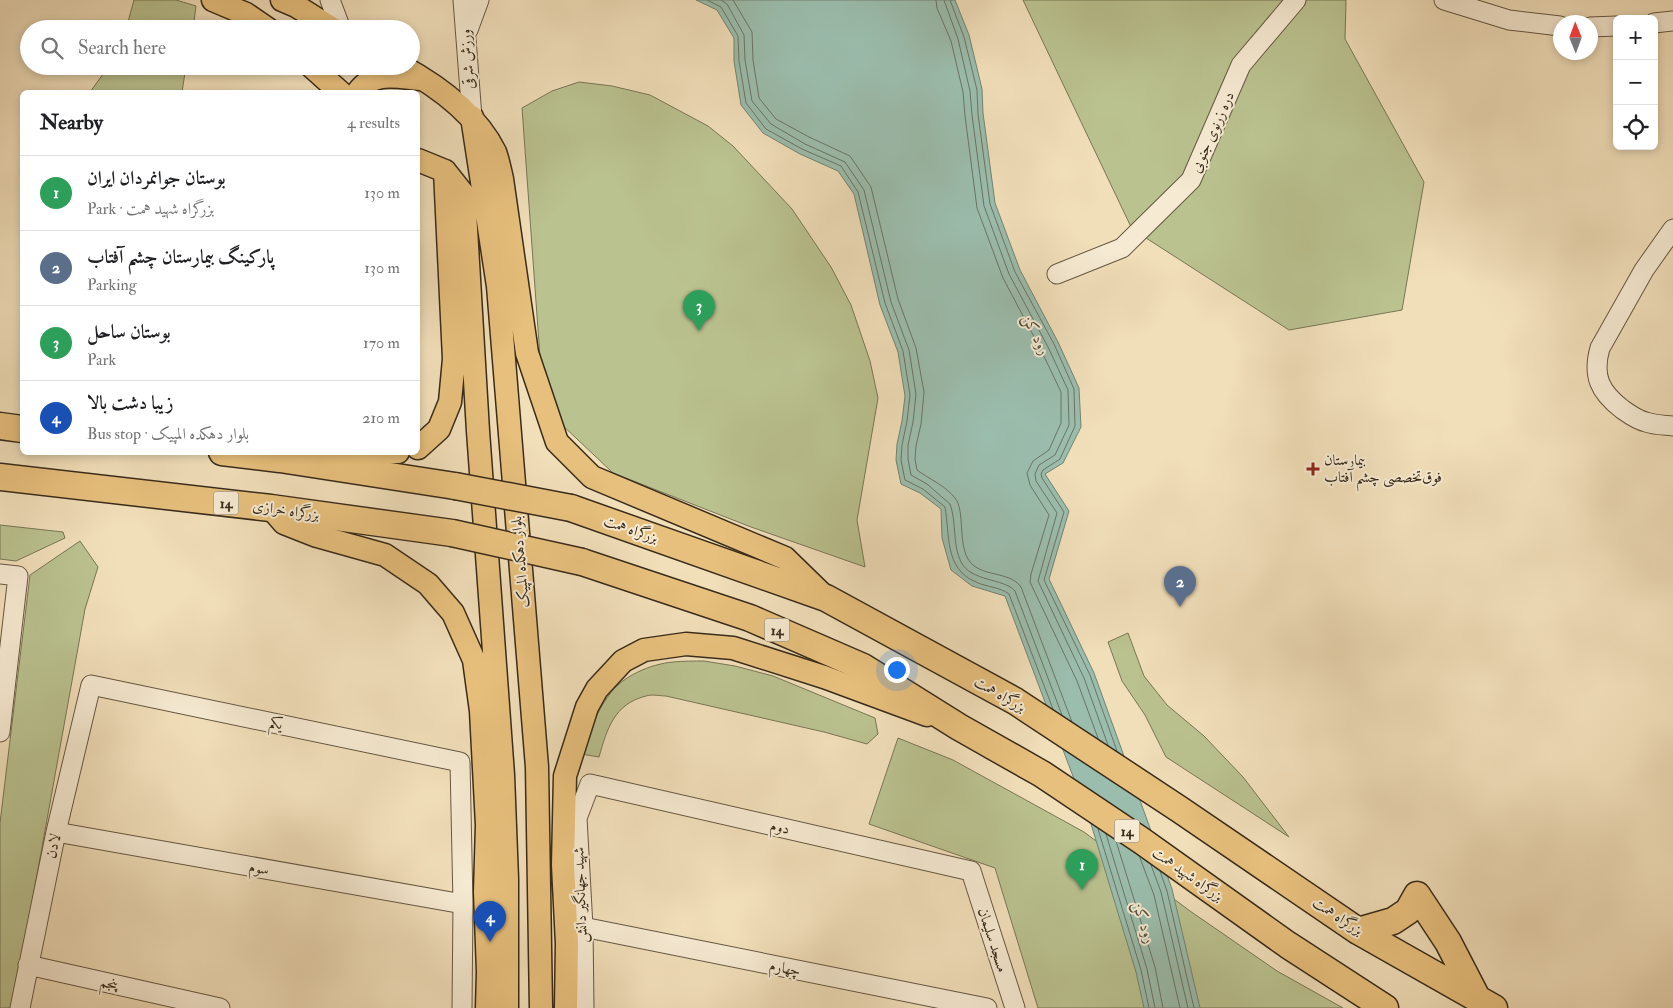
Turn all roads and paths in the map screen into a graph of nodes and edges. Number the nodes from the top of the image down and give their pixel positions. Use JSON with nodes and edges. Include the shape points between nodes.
{"nodes":[{"id":1,"x":213,"y":0,"type":"edge"},
{"id":2,"x":282,"y":0,"type":"edge"},
{"id":3,"x":330,"y":0,"type":"edge"},
{"id":4,"x":463,"y":0,"type":"edge"},
{"id":5,"x":479,"y":0,"type":"edge"},
{"id":6,"x":1296,"y":0,"type":"edge"},
{"id":7,"x":1444,"y":0,"type":"edge"},
{"id":8,"x":255,"y":20,"type":"edge"},
{"id":9,"x":319,"y":20,"type":"edge"},
{"id":10,"x":338,"y":20,"type":"edge"},
{"id":11,"x":1673,"y":21,"type":"edge"},
{"id":12,"x":1658,"y":23,"type":"edge"},
{"id":13,"x":1553,"y":25,"type":"edge"},
{"id":14,"x":1613,"y":26,"type":"edge"},
{"id":15,"x":1598,"y":27,"type":"edge"},
{"id":16,"x":465,"y":36,"type":"junction"},
{"id":17,"x":322,"y":75,"type":"edge"},
{"id":18,"x":418,"y":75,"type":"edge"},
{"id":19,"x":426,"y":79,"type":"junction"},
{"id":20,"x":338,"y":90,"type":"edge"},
{"id":21,"x":359,"y":90,"type":"edge"},
{"id":22,"x":472,"y":117,"type":"junction"},
{"id":23,"x":420,"y":161,"type":"edge"},
{"id":24,"x":445,"y":171,"type":"junction"},
{"id":25,"x":1673,"y":229,"type":"edge"},
{"id":26,"x":1058,"y":274,"type":"dead end"},
{"id":27,"x":0,"y":426,"type":"edge"},
{"id":28,"x":1673,"y":426,"type":"edge"},
{"id":29,"x":20,"y":429,"type":"edge"},
{"id":30,"x":420,"y":446,"type":"edge"},
{"id":31,"x":247,"y":455,"type":"edge"},
{"id":32,"x":328,"y":455,"type":"edge"},
{"id":33,"x":280,"y":459,"type":"junction"},
{"id":34,"x":0,"y":477,"type":"edge"},
{"id":35,"x":271,"y":508,"type":"junction"},
{"id":36,"x":9,"y":575,"type":"edge"},
{"id":37,"x":826,"y":598,"type":"junction"},
{"id":38,"x":91,"y":685,"type":"joint"},
{"id":39,"x":959,"y":727,"type":"junction"},
{"id":40,"x":0,"y":732,"type":"edge"},
{"id":41,"x":590,"y":784,"type":"joint"},
{"id":42,"x":56,"y":832,"type":"junction"},
{"id":43,"x":971,"y":871,"type":"joint"},
{"id":44,"x":463,"y":904,"type":"junction"},
{"id":45,"x":582,"y":927,"type":"junction"},
{"id":46,"x":1358,"y":931,"type":"junction"},
{"id":47,"x":28,"y":966,"type":"junction"},
{"id":48,"x":1485,"y":1003,"type":"edge"},
{"id":49,"x":20,"y":1008,"type":"edge"},
{"id":50,"x":220,"y":1008,"type":"edge"},
{"id":51,"x":462,"y":1008,"type":"edge"},
{"id":52,"x":487,"y":1008,"type":"edge"},
{"id":53,"x":507,"y":1008,"type":"edge"},
{"id":54,"x":542,"y":1008,"type":"edge"},
{"id":55,"x":566,"y":1008,"type":"edge"},
{"id":56,"x":584,"y":1008,"type":"edge"},
{"id":57,"x":987,"y":1008,"type":"edge"},
{"id":58,"x":1015,"y":1008,"type":"edge"},
{"id":59,"x":1385,"y":1008,"type":"edge"}],
"edges":[{"from":1,"to":8,"type":"main road"},
{"from":2,"to":9,"type":"main road"},
{"from":3,"to":10,"type":"street"},
{"from":4,"to":16,"type":"street","name":"ورزش شرقی"},
{"from":5,"to":16,"type":"street"},
{"from":6,"to":26,"type":"street","name":"دره زرنوی جنوبی","via":[[1241,65],[1191,180],[1122,248]]},
{"from":7,"to":13,"type":"street","via":[[1509,20]]},
{"from":11,"to":12,"type":"street"},
{"from":14,"to":15,"type":"street"},
{"from":16,"to":22,"type":"street","name":"ورزش شرقی"},
{"from":17,"to":20,"type":"main road"},
{"from":18,"to":19,"type":"main road"},
{"from":19,"to":21,"type":"main road","via":[[386,76],[372,79]]},
{"from":19,"to":22,"type":"main road"},
{"from":22,"to":37,"type":"main road","via":[[495,153],[502,178],[527,353],[557,442],[592,477],[784,558]]},
{"from":22,"to":54,"type":"main road","name":"بلوار دهکده المپیک","via":[[498,286],[535,748]]},
{"from":23,"to":24,"type":"main road"},
{"from":24,"to":30,"type":"main road","via":[[454,359],[452,385],[450,402],[439,430]]},
{"from":24,"to":53,"type":"main road","via":[[464,195],[503,775]]},
{"from":25,"to":28,"type":"street","via":[[1644,270],[1600,348],[1596,362],[1600,388],[1613,402],[1645,422]]},
{"from":27,"to":29,"type":"highway"},
{"from":31,"to":33,"type":"highway"},
{"from":32,"to":33,"type":"main road"},
{"from":33,"to":37,"type":"highway","name":"بزرگراه همت","bridge":true,"via":[[456,486],[571,508]]},
{"from":34,"to":35,"type":"highway","name":"بزرگراه خرازی","number":"14"},
{"from":35,"to":39,"type":"highway","name":"بزرگراه خرازی","number":"14","bridge":true,"via":[[452,533],[582,562],[750,618],[863,667]]},
{"from":35,"to":52,"type":"main road","via":[[284,523],[385,555],[428,584],[453,613],[474,660],[481,711],[487,826]]},
{"from":36,"to":40,"type":"street"},
{"from":37,"to":46,"type":"highway","name":"بزرگراه همت","via":[[1015,701]]},
{"from":38,"to":42,"type":"street","name":"لادن"},
{"from":38,"to":44,"type":"street","name":"یکم","via":[[460,762]]},
{"from":39,"to":55,"type":"main road","via":[[824,677],[733,648],[686,644],[644,650],[623,662],[597,689],[587,707],[565,776]]},
{"from":39,"to":59,"type":"highway","name":"بزرگراه شهید همت","number":"14","via":[[1042,774],[1288,945]]},
{"from":41,"to":43,"type":"street","name":"دوم"},
{"from":41,"to":45,"type":"street","name":"شهید جهانگیر دانش","via":[[577,818]]},
{"from":42,"to":44,"type":"street","name":"سوم"},
{"from":42,"to":47,"type":"street","name":"لادن"},
{"from":43,"to":58,"type":"street","name":"مسجد سلیمان"},
{"from":44,"to":51,"type":"street"},
{"from":45,"to":56,"type":"street","name":"شهید جهانگیر دانش"},
{"from":45,"to":57,"type":"street","name":"چهارم"},
{"from":46,"to":48,"type":"highway","name":"بزرگراه همت"},
{"from":46,"to":48,"type":"highway","via":[[1393,921],[1408,911],[1417,895]]},
{"from":47,"to":49,"type":"street","name":"لادن"},
{"from":47,"to":50,"type":"street","name":"پنجم"}]}
